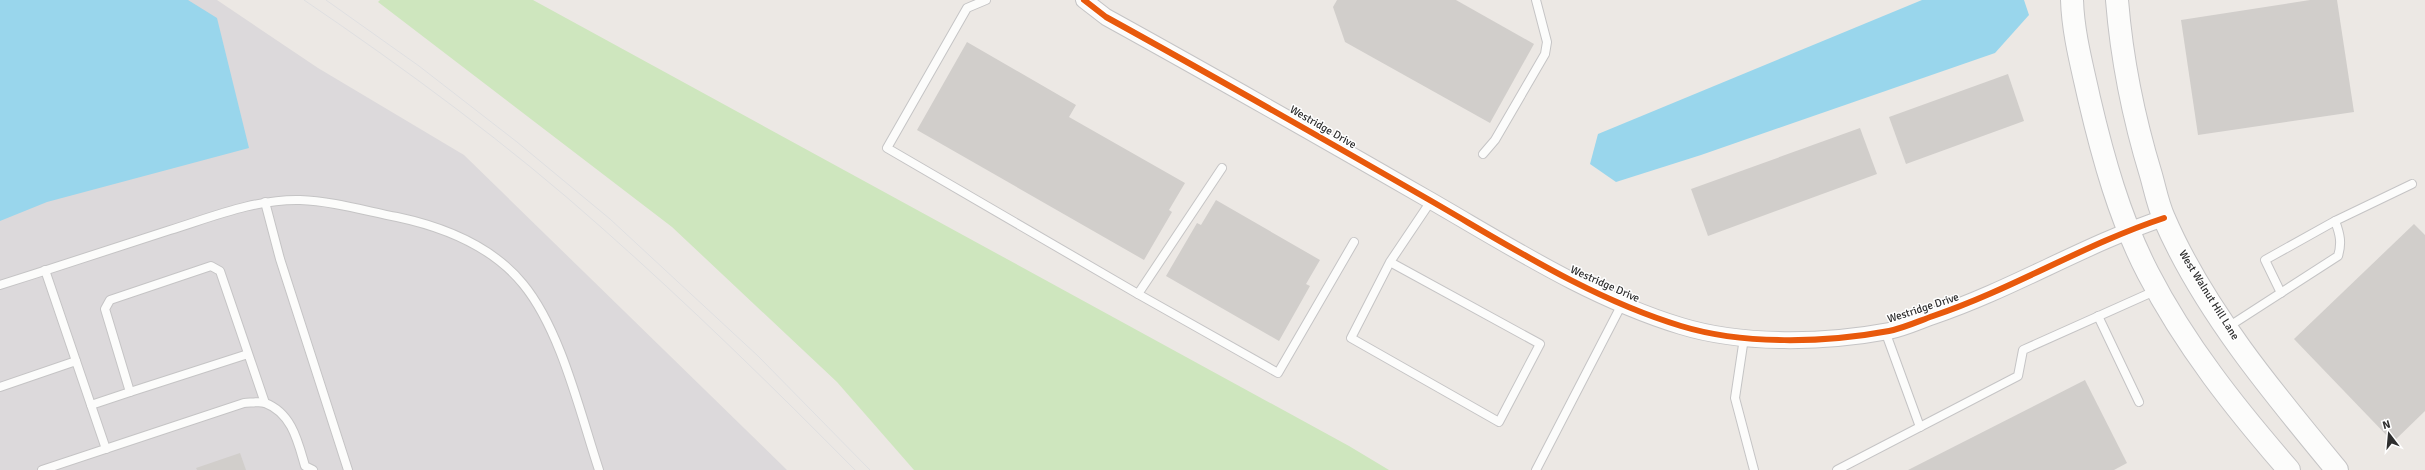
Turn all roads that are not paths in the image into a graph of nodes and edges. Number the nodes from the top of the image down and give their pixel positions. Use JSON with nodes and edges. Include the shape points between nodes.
{"nodes":[{"id":1,"x":986,"y":0,"type":"edge"},
{"id":2,"x":1084,"y":0,"type":"edge"},
{"id":3,"x":1536,"y":0,"type":"edge"},
{"id":4,"x":2072,"y":0,"type":"edge"},
{"id":5,"x":2117,"y":0,"type":"edge"},
{"id":6,"x":1483,"y":154,"type":"dead end"},
{"id":7,"x":1222,"y":168,"type":"dead end"},
{"id":8,"x":2412,"y":184,"type":"dead end"},
{"id":9,"x":1431,"y":201,"type":"junction"},
{"id":10,"x":265,"y":202,"type":"junction"},
{"id":11,"x":2164,"y":218,"type":"junction"},
{"id":12,"x":2335,"y":221,"type":"junction"},
{"id":13,"x":2128,"y":230,"type":"junction"},
{"id":14,"x":1354,"y":242,"type":"dead end"},
{"id":15,"x":1390,"y":262,"type":"junction"},
{"id":16,"x":45,"y":270,"type":"junction"},
{"id":17,"x":0,"y":286,"type":"edge"},
{"id":18,"x":2158,"y":289,"type":"junction"},
{"id":19,"x":2281,"y":293,"type":"junction"},
{"id":20,"x":1138,"y":294,"type":"junction"},
{"id":21,"x":1622,"y":304,"type":"junction"},
{"id":22,"x":2098,"y":316,"type":"junction"},
{"id":23,"x":2228,"y":327,"type":"junction"},
{"id":24,"x":1885,"y":331,"type":"junction"},
{"id":25,"x":1744,"y":338,"type":"junction"},
{"id":26,"x":248,"y":354,"type":"junction"},
{"id":27,"x":76,"y":362,"type":"junction"},
{"id":28,"x":0,"y":388,"type":"edge"},
{"id":29,"x":130,"y":392,"type":"junction"},
{"id":30,"x":265,"y":402,"type":"junction"},
{"id":31,"x":2139,"y":402,"type":"dead end"},
{"id":32,"x":91,"y":405,"type":"junction"},
{"id":33,"x":1920,"y":427,"type":"junction"},
{"id":34,"x":106,"y":449,"type":"junction"},
{"id":35,"x":42,"y":470,"type":"edge"},
{"id":36,"x":313,"y":470,"type":"edge"},
{"id":37,"x":348,"y":470,"type":"edge"},
{"id":38,"x":599,"y":470,"type":"edge"},
{"id":39,"x":1536,"y":470,"type":"edge"},
{"id":40,"x":1754,"y":470,"type":"edge"},
{"id":41,"x":1837,"y":470,"type":"edge"},
{"id":42,"x":2289,"y":470,"type":"edge"},
{"id":43,"x":2337,"y":470,"type":"edge"}],
"edges":[{"from":1,"to":20,"type":"lane","via":[[967,8],[887,148]]},
{"from":2,"to":9,"type":"street","name":"Westridge Drive","via":[[1106,17]]},
{"from":3,"to":6,"type":"lane","via":[[1547,42],[1545,54],[1495,140]]},
{"from":4,"to":13,"type":"main road","via":[[2082,67],[2099,140]]},
{"from":5,"to":11,"type":"main road","name":"West Walnut Hill Lane","via":[[2121,53],[2139,136]]},
{"from":7,"to":20,"type":"lane"},
{"from":8,"to":12,"type":"lane"},
{"from":9,"to":15,"type":"lane"},
{"from":9,"to":21,"type":"street","name":"Westridge Drive","via":[[1549,269]]},
{"from":10,"to":16,"type":"lane"},
{"from":10,"to":37,"type":"lane","via":[[280,259]]},
{"from":10,"to":38,"type":"lane","via":[[300,200],[332,204],[427,224],[497,258],[523,284],[552,331]]},
{"from":11,"to":13,"type":"street","name":"Westridge Drive"},
{"from":11,"to":23,"type":"main road","name":"West Walnut Hill Lane","via":[[2191,271]]},
{"from":12,"to":19,"type":"lane","via":[[2340,234],[2341,247],[2338,256]]},
{"from":12,"to":19,"type":"lane","via":[[2265,260]]},
{"from":13,"to":18,"type":"main road","via":[[2148,274]]},
{"from":13,"to":24,"type":"street","name":"Westridge Drive","via":[[1965,305]]},
{"from":14,"to":20,"type":"lane","via":[[1278,373]]},
{"from":15,"to":15,"type":"lane","via":[[1351,338],[1499,422],[1540,344]]},
{"from":16,"to":17,"type":"lane"},
{"from":16,"to":27,"type":"lane"},
{"from":18,"to":22,"type":"lane"},
{"from":18,"to":42,"type":"main road","via":[[2203,363],[2245,420]]},
{"from":19,"to":23,"type":"lane"},
{"from":21,"to":25,"type":"street","name":"Westridge Drive","via":[[1683,327]]},
{"from":21,"to":39,"type":"lane"},
{"from":22,"to":31,"type":"lane"},
{"from":22,"to":33,"type":"lane","via":[[2023,350],[2018,376]]},
{"from":23,"to":43,"type":"main road","name":"West Walnut Hill Lane","via":[[2273,393]]},
{"from":24,"to":25,"type":"street","name":"Westridge Drive","via":[[1818,339]]},
{"from":24,"to":33,"type":"lane"},
{"from":25,"to":40,"type":"lane","via":[[1735,398]]},
{"from":26,"to":29,"type":"lane"},
{"from":26,"to":29,"type":"lane","via":[[220,271],[211,266],[110,300],[105,309]]},
{"from":26,"to":30,"type":"lane"},
{"from":27,"to":28,"type":"lane"},
{"from":27,"to":32,"type":"lane"},
{"from":29,"to":32,"type":"lane"},
{"from":30,"to":34,"type":"lane","via":[[244,403]]},
{"from":30,"to":36,"type":"lane","via":[[282,414],[296,433],[305,466]]},
{"from":32,"to":34,"type":"lane"},
{"from":33,"to":41,"type":"lane"},
{"from":34,"to":35,"type":"lane"}]}
